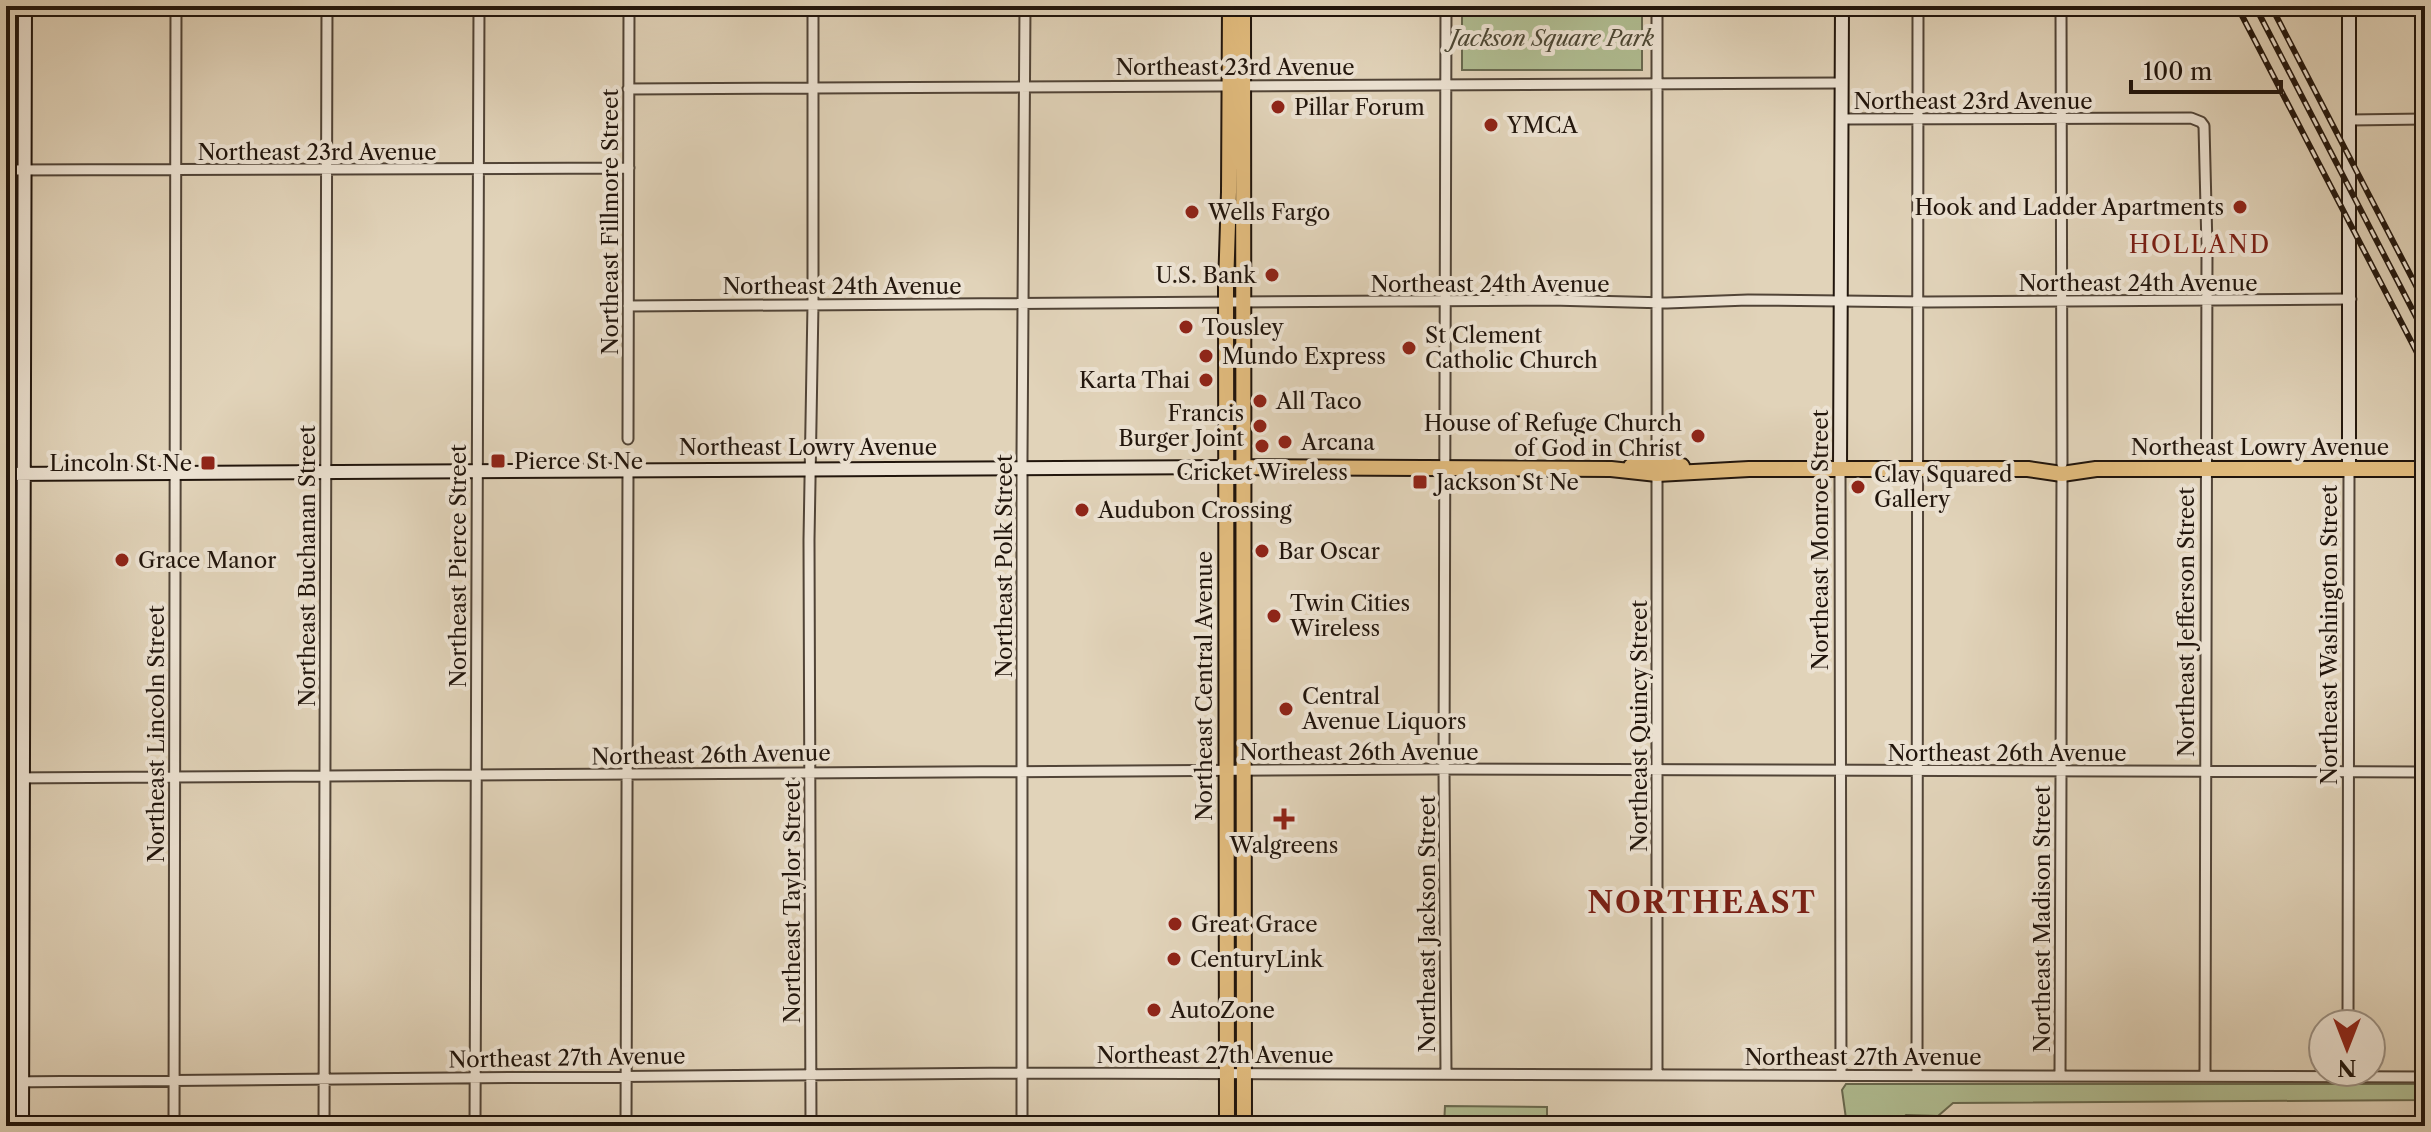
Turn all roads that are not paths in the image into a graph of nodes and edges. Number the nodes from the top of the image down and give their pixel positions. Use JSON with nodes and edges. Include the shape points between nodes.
{"nodes":[{"id":1,"x":25,"y":6,"type":"edge"},
{"id":2,"x":176,"y":6,"type":"edge"},
{"id":3,"x":327,"y":6,"type":"edge"},
{"id":4,"x":479,"y":6,"type":"edge"},
{"id":5,"x":629,"y":6,"type":"edge"},
{"id":6,"x":813,"y":6,"type":"edge"},
{"id":7,"x":1025,"y":6,"type":"edge"},
{"id":8,"x":1230,"y":6,"type":"edge"},
{"id":9,"x":1243,"y":6,"type":"edge"},
{"id":10,"x":1446,"y":6,"type":"edge"},
{"id":11,"x":1657,"y":6,"type":"edge"},
{"id":12,"x":1842,"y":6,"type":"edge"},
{"id":13,"x":1918,"y":6,"type":"edge"},
{"id":14,"x":2061,"y":6,"type":"edge"},
{"id":15,"x":2349,"y":6,"type":"edge"},
{"id":16,"x":1656,"y":83,"type":"junction"},
{"id":17,"x":1841,"y":83,"type":"junction"},
{"id":18,"x":1024,"y":85,"type":"junction"},
{"id":19,"x":1236,"y":85,"type":"junction"},
{"id":20,"x":1446,"y":85,"type":"junction"},
{"id":21,"x":812,"y":87,"type":"junction"},
{"id":22,"x":628,"y":89,"type":"junction"},
{"id":23,"x":1841,"y":119,"type":"junction"},
{"id":24,"x":2061,"y":119,"type":"junction"},
{"id":25,"x":2425,"y":119,"type":"edge"},
{"id":26,"x":1918,"y":120,"type":"junction"},
{"id":27,"x":2350,"y":120,"type":"junction"},
{"id":28,"x":2201,"y":122,"type":"joint"},
{"id":29,"x":629,"y":168,"type":"junction"},
{"id":30,"x":327,"y":169,"type":"junction"},
{"id":31,"x":478,"y":169,"type":"junction"},
{"id":32,"x":6,"y":170,"type":"edge"},
{"id":33,"x":24,"y":170,"type":"junction"},
{"id":34,"x":176,"y":170,"type":"junction"},
{"id":35,"x":2351,"y":299,"type":"junction"},
{"id":36,"x":1841,"y":300,"type":"junction"},
{"id":37,"x":1226,"y":302,"type":"junction"},
{"id":38,"x":1242,"y":302,"type":"junction"},
{"id":39,"x":1919,"y":302,"type":"junction"},
{"id":40,"x":2062,"y":302,"type":"junction"},
{"id":41,"x":2206,"y":302,"type":"junction"},
{"id":42,"x":1024,"y":303,"type":"junction"},
{"id":43,"x":1446,"y":303,"type":"junction"},
{"id":44,"x":1657,"y":303,"type":"junction"},
{"id":45,"x":813,"y":304,"type":"junction"},
{"id":46,"x":628,"y":306,"type":"junction"},
{"id":47,"x":628,"y":439,"type":"dead end"},
{"id":48,"x":1226,"y":467,"type":"junction"},
{"id":49,"x":1244,"y":467,"type":"junction"},
{"id":50,"x":1022,"y":468,"type":"junction"},
{"id":51,"x":1445,"y":468,"type":"junction"},
{"id":52,"x":1657,"y":468,"type":"junction"},
{"id":53,"x":2204,"y":468,"type":"junction"},
{"id":54,"x":628,"y":469,"type":"junction"},
{"id":55,"x":811,"y":469,"type":"junction"},
{"id":56,"x":1840,"y":469,"type":"junction"},
{"id":57,"x":1918,"y":469,"type":"junction"},
{"id":58,"x":2062,"y":469,"type":"junction"},
{"id":59,"x":2349,"y":469,"type":"junction"},
{"id":60,"x":2425,"y":469,"type":"edge"},
{"id":61,"x":477,"y":470,"type":"junction"},
{"id":62,"x":326,"y":471,"type":"junction"},
{"id":63,"x":175,"y":472,"type":"junction"},
{"id":64,"x":6,"y":474,"type":"edge"},
{"id":65,"x":24,"y":474,"type":"junction"},
{"id":66,"x":1444,"y":769,"type":"junction"},
{"id":67,"x":1022,"y":770,"type":"junction"},
{"id":68,"x":1226,"y":770,"type":"junction"},
{"id":69,"x":1243,"y":770,"type":"junction"},
{"id":70,"x":1657,"y":770,"type":"junction"},
{"id":71,"x":2203,"y":770,"type":"junction"},
{"id":72,"x":810,"y":771,"type":"junction"},
{"id":73,"x":1841,"y":771,"type":"junction"},
{"id":74,"x":1917,"y":771,"type":"junction"},
{"id":75,"x":2061,"y":771,"type":"junction"},
{"id":76,"x":2348,"y":771,"type":"junction"},
{"id":77,"x":2425,"y":772,"type":"edge"},
{"id":78,"x":628,"y":774,"type":"junction"},
{"id":79,"x":475,"y":775,"type":"junction"},
{"id":80,"x":325,"y":776,"type":"junction"},
{"id":81,"x":173,"y":777,"type":"junction"},
{"id":82,"x":6,"y":778,"type":"edge"},
{"id":83,"x":23,"y":778,"type":"junction"},
{"id":84,"x":2348,"y":1008,"type":"edge"},
{"id":85,"x":1227,"y":1072,"type":"junction"},
{"id":86,"x":1022,"y":1073,"type":"junction"},
{"id":87,"x":1245,"y":1073,"type":"junction"},
{"id":88,"x":1446,"y":1073,"type":"junction"},
{"id":89,"x":1657,"y":1074,"type":"junction"},
{"id":90,"x":809,"y":1075,"type":"junction"},
{"id":91,"x":1841,"y":1075,"type":"junction"},
{"id":92,"x":1917,"y":1075,"type":"junction"},
{"id":93,"x":2307,"y":1075,"type":"edge"},
{"id":94,"x":625,"y":1076,"type":"junction"},
{"id":95,"x":2060,"y":1076,"type":"junction"},
{"id":96,"x":2205,"y":1076,"type":"junction"},
{"id":97,"x":2387,"y":1076,"type":"edge"},
{"id":98,"x":475,"y":1077,"type":"junction"},
{"id":99,"x":2425,"y":1077,"type":"edge"},
{"id":100,"x":324,"y":1079,"type":"junction"},
{"id":101,"x":174,"y":1080,"type":"junction"},
{"id":102,"x":6,"y":1082,"type":"edge"},
{"id":103,"x":22,"y":1082,"type":"junction"},
{"id":104,"x":22,"y":1126,"type":"edge"},
{"id":105,"x":174,"y":1126,"type":"edge"},
{"id":106,"x":324,"y":1126,"type":"edge"},
{"id":107,"x":475,"y":1126,"type":"edge"},
{"id":108,"x":626,"y":1126,"type":"edge"},
{"id":109,"x":811,"y":1126,"type":"edge"},
{"id":110,"x":1022,"y":1126,"type":"edge"},
{"id":111,"x":1227,"y":1126,"type":"edge"},
{"id":112,"x":1244,"y":1126,"type":"edge"}],
"edges":[{"from":1,"to":33,"type":"main road"},
{"from":2,"to":34,"type":"street","name":"Northeast Lincoln Street"},
{"from":3,"to":30,"type":"street","name":"Northeast Buchanan Street"},
{"from":4,"to":31,"type":"street","name":"Northeast Pierce Street"},
{"from":5,"to":22,"type":"street","name":"Northeast Fillmore Street"},
{"from":6,"to":21,"type":"street","name":"Northeast Taylor Street"},
{"from":7,"to":18,"type":"street","name":"Northeast Polk Street"},
{"from":8,"to":19,"type":"main road","name":"Northeast Central Avenue"},
{"from":9,"to":19,"type":"main road","name":"Northeast Central Avenue"},
{"from":10,"to":20,"type":"street","name":"Northeast Jackson Street"},
{"from":11,"to":16,"type":"street","name":"Northeast Quincy Street"},
{"from":12,"to":17,"type":"main road","name":"Northeast Monroe Street"},
{"from":13,"to":26,"type":"street"},
{"from":14,"to":24,"type":"street","name":"Northeast Madison Street"},
{"from":15,"to":27,"type":"main road","name":"Northeast Washington Street"},
{"from":16,"to":17,"type":"street","name":"Northeast 23rd Avenue"},
{"from":16,"to":20,"type":"street","name":"Northeast 23rd Avenue"},
{"from":16,"to":44,"type":"street","name":"Northeast Quincy Street"},
{"from":17,"to":23,"type":"main road","name":"Northeast Monroe Street"},
{"from":18,"to":19,"type":"street","name":"Northeast 23rd Avenue"},
{"from":18,"to":21,"type":"street","name":"Northeast 23rd Avenue"},
{"from":18,"to":42,"type":"street","name":"Northeast Polk Street"},
{"from":19,"to":20,"type":"street","name":"Northeast 23rd Avenue"},
{"from":19,"to":37,"type":"main road","name":"Northeast Central Avenue"},
{"from":19,"to":38,"type":"main road","name":"Northeast Central Avenue"},
{"from":20,"to":43,"type":"street","name":"Northeast Jackson Street"},
{"from":21,"to":22,"type":"street","name":"Northeast 23rd Avenue"},
{"from":21,"to":45,"type":"street","name":"Northeast Taylor Street"},
{"from":22,"to":29,"type":"street","name":"Northeast Fillmore Street"},
{"from":23,"to":26,"type":"street","name":"Northeast 23rd Avenue"},
{"from":23,"to":36,"type":"main road","name":"Northeast Monroe Street"},
{"from":24,"to":26,"type":"street","name":"Northeast 23rd Avenue"},
{"from":24,"to":28,"type":"street","name":"Northeast 23rd Avenue"},
{"from":24,"to":40,"type":"street","name":"Northeast Madison Street"},
{"from":25,"to":27,"type":"street"},
{"from":26,"to":39,"type":"street"},
{"from":27,"to":35,"type":"main road","name":"Northeast Washington Street"},
{"from":28,"to":41,"type":"street","name":"Northeast Jefferson Street","via":[[2206,131]]},
{"from":29,"to":31,"type":"street","name":"Northeast 23rd Avenue"},
{"from":29,"to":46,"type":"street","name":"Northeast Fillmore Street"},
{"from":30,"to":31,"type":"street","name":"Northeast 23rd Avenue"},
{"from":30,"to":34,"type":"street","name":"Northeast 23rd Avenue"},
{"from":30,"to":62,"type":"street","name":"Northeast Buchanan Street"},
{"from":31,"to":61,"type":"street","name":"Northeast Pierce Street"},
{"from":32,"to":33,"type":"street","name":"Northeast 23rd Avenue"},
{"from":33,"to":34,"type":"street","name":"Northeast 23rd Avenue"},
{"from":33,"to":65,"type":"main road"},
{"from":34,"to":63,"type":"street","name":"Northeast Lincoln Street"},
{"from":35,"to":41,"type":"street","name":"Northeast 24th Avenue"},
{"from":35,"to":59,"type":"main road","name":"Northeast Washington Street"},
{"from":36,"to":39,"type":"street","name":"Northeast 24th Avenue"},
{"from":36,"to":44,"type":"street","name":"Northeast 24th Avenue"},
{"from":36,"to":56,"type":"main road","name":"Northeast Monroe Street"},
{"from":37,"to":38,"type":"street","name":"Northeast 24th Avenue"},
{"from":37,"to":42,"type":"street","name":"Northeast 24th Avenue"},
{"from":37,"to":48,"type":"main road","name":"Northeast Central Avenue"},
{"from":38,"to":43,"type":"street","name":"Northeast 24th Avenue"},
{"from":38,"to":49,"type":"main road","name":"Northeast Central Avenue"},
{"from":39,"to":40,"type":"street","name":"Northeast 24th Avenue"},
{"from":39,"to":57,"type":"street"},
{"from":40,"to":41,"type":"street","name":"Northeast 24th Avenue"},
{"from":40,"to":58,"type":"street","name":"Northeast Madison Street"},
{"from":41,"to":53,"type":"street","name":"Northeast Jefferson Street"},
{"from":42,"to":45,"type":"street","name":"Northeast 24th Avenue"},
{"from":42,"to":50,"type":"street","name":"Northeast Polk Street"},
{"from":43,"to":44,"type":"street","name":"Northeast 24th Avenue"},
{"from":43,"to":51,"type":"street","name":"Northeast Jackson Street"},
{"from":44,"to":52,"type":"street","name":"Northeast Quincy Street"},
{"from":45,"to":46,"type":"street","name":"Northeast 24th Avenue"},
{"from":45,"to":55,"type":"street","name":"Northeast Taylor Street"},
{"from":46,"to":47,"type":"street","name":"Northeast Fillmore Street"},
{"from":48,"to":49,"type":"main road","name":"Northeast Lowry Avenue"},
{"from":48,"to":50,"type":"main road","name":"Northeast Lowry Avenue"},
{"from":48,"to":68,"type":"main road","name":"Northeast Central Avenue"},
{"from":49,"to":51,"type":"main road","name":"Northeast Lowry Avenue"},
{"from":49,"to":69,"type":"main road","name":"Northeast Central Avenue"},
{"from":50,"to":55,"type":"main road","name":"Northeast Lowry Avenue"},
{"from":50,"to":67,"type":"street","name":"Northeast Polk Street"},
{"from":51,"to":52,"type":"main road","name":"Northeast Lowry Avenue"},
{"from":51,"to":66,"type":"street","name":"Northeast Jackson Street"},
{"from":52,"to":56,"type":"main road","name":"Northeast Lowry Avenue"},
{"from":52,"to":70,"type":"street","name":"Northeast Quincy Street"},
{"from":53,"to":58,"type":"main road","name":"Northeast Lowry Avenue"},
{"from":53,"to":59,"type":"main road","name":"Northeast Lowry Avenue"},
{"from":53,"to":71,"type":"street","name":"Northeast Jefferson Street"},
{"from":54,"to":55,"type":"main road","name":"Northeast Lowry Avenue"},
{"from":54,"to":61,"type":"main road","name":"Northeast Lowry Avenue"},
{"from":54,"to":78,"type":"street"},
{"from":55,"to":72,"type":"street","name":"Northeast Taylor Street"},
{"from":56,"to":57,"type":"main road","name":"Northeast Lowry Avenue"},
{"from":56,"to":73,"type":"street","name":"Northeast Monroe Street"},
{"from":57,"to":58,"type":"main road","name":"Northeast Lowry Avenue"},
{"from":57,"to":74,"type":"street"},
{"from":58,"to":75,"type":"street","name":"Northeast Madison Street"},
{"from":59,"to":60,"type":"main road","name":"Northeast Lowry Avenue"},
{"from":59,"to":76,"type":"street","name":"Northeast Washington Street"},
{"from":61,"to":62,"type":"main road","name":"Northeast Lowry Avenue"},
{"from":61,"to":79,"type":"street","name":"Northeast Pierce Street"},
{"from":62,"to":63,"type":"main road","name":"Northeast Lowry Avenue"},
{"from":62,"to":80,"type":"street","name":"Northeast Buchanan Street"},
{"from":63,"to":65,"type":"main road","name":"Northeast Lowry Avenue"},
{"from":63,"to":81,"type":"street","name":"Northeast Lincoln Street"},
{"from":64,"to":65,"type":"main road","name":"Northeast Lowry Avenue"},
{"from":65,"to":83,"type":"main road"},
{"from":66,"to":69,"type":"street","name":"Northeast 26th Avenue"},
{"from":66,"to":70,"type":"street","name":"Northeast 26th Avenue"},
{"from":66,"to":88,"type":"street","name":"Northeast Jackson Street"},
{"from":67,"to":68,"type":"street","name":"Northeast 26th Avenue"},
{"from":67,"to":72,"type":"street","name":"Northeast 26th Avenue"},
{"from":67,"to":86,"type":"street","name":"Northeast Polk Street"},
{"from":68,"to":69,"type":"street","name":"Northeast 26th Avenue"},
{"from":68,"to":85,"type":"main road","name":"Northeast Central Avenue"},
{"from":69,"to":87,"type":"main road","name":"Northeast Central Avenue"},
{"from":70,"to":73,"type":"street","name":"Northeast 26th Avenue"},
{"from":70,"to":89,"type":"street","name":"Northeast Quincy Street"},
{"from":71,"to":75,"type":"street","name":"Northeast 26th Avenue"},
{"from":71,"to":76,"type":"street","name":"Northeast 26th Avenue"},
{"from":71,"to":96,"type":"street","name":"Northeast Jefferson Street"},
{"from":72,"to":78,"type":"street","name":"Northeast 26th Avenue"},
{"from":72,"to":90,"type":"street","name":"Northeast Taylor Street"},
{"from":73,"to":74,"type":"street","name":"Northeast 26th Avenue"},
{"from":73,"to":91,"type":"street","name":"Northeast Monroe Street"},
{"from":74,"to":75,"type":"street","name":"Northeast 26th Avenue"},
{"from":74,"to":92,"type":"street"},
{"from":75,"to":95,"type":"street","name":"Northeast Madison Street"},
{"from":76,"to":77,"type":"street","name":"Northeast 26th Avenue"},
{"from":76,"to":84,"type":"street","name":"Northeast Washington Street"},
{"from":78,"to":79,"type":"street","name":"Northeast 26th Avenue"},
{"from":78,"to":94,"type":"street"},
{"from":79,"to":80,"type":"street","name":"Northeast 26th Avenue"},
{"from":79,"to":98,"type":"street","name":"Northeast Pierce Street"},
{"from":80,"to":81,"type":"street","name":"Northeast 26th Avenue"},
{"from":80,"to":100,"type":"street","name":"Northeast Buchanan Street"},
{"from":81,"to":83,"type":"street","name":"Northeast 26th Avenue"},
{"from":81,"to":101,"type":"street","name":"Northeast Lincoln Street"},
{"from":82,"to":83,"type":"street","name":"Northeast 26th Avenue"},
{"from":83,"to":103,"type":"main road"},
{"from":85,"to":86,"type":"street","name":"Northeast 27th Avenue"},
{"from":85,"to":87,"type":"street","name":"Northeast 27th Avenue"},
{"from":85,"to":111,"type":"main road","name":"Northeast Central Avenue"},
{"from":86,"to":90,"type":"street","name":"Northeast 27th Avenue"},
{"from":86,"to":110,"type":"street","name":"Northeast Polk Street"},
{"from":87,"to":88,"type":"street","name":"Northeast 27th Avenue"},
{"from":87,"to":112,"type":"main road","name":"Northeast Central Avenue"},
{"from":88,"to":89,"type":"street","name":"Northeast 27th Avenue"},
{"from":89,"to":91,"type":"street","name":"Northeast 27th Avenue"},
{"from":90,"to":94,"type":"street","name":"Northeast 27th Avenue"},
{"from":90,"to":109,"type":"street","name":"Northeast Taylor Street"},
{"from":91,"to":92,"type":"street","name":"Northeast 27th Avenue"},
{"from":92,"to":95,"type":"street","name":"Northeast 27th Avenue"},
{"from":93,"to":96,"type":"street","name":"Northeast 27th Avenue"},
{"from":94,"to":98,"type":"street","name":"Northeast 27th Avenue"},
{"from":94,"to":108,"type":"street"},
{"from":95,"to":96,"type":"street","name":"Northeast 27th Avenue"},
{"from":97,"to":99,"type":"street","name":"Northeast 27th Avenue"},
{"from":98,"to":100,"type":"street","name":"Northeast 27th Avenue"},
{"from":98,"to":107,"type":"street","name":"Northeast Pierce Street"},
{"from":100,"to":101,"type":"street","name":"Northeast 27th Avenue"},
{"from":100,"to":106,"type":"street","name":"Northeast Buchanan Street"},
{"from":101,"to":103,"type":"street","name":"Northeast 27th Avenue"},
{"from":101,"to":105,"type":"street","name":"Northeast Lincoln Street"},
{"from":102,"to":103,"type":"street","name":"Northeast 27th Avenue"},
{"from":103,"to":104,"type":"main road"}]}
